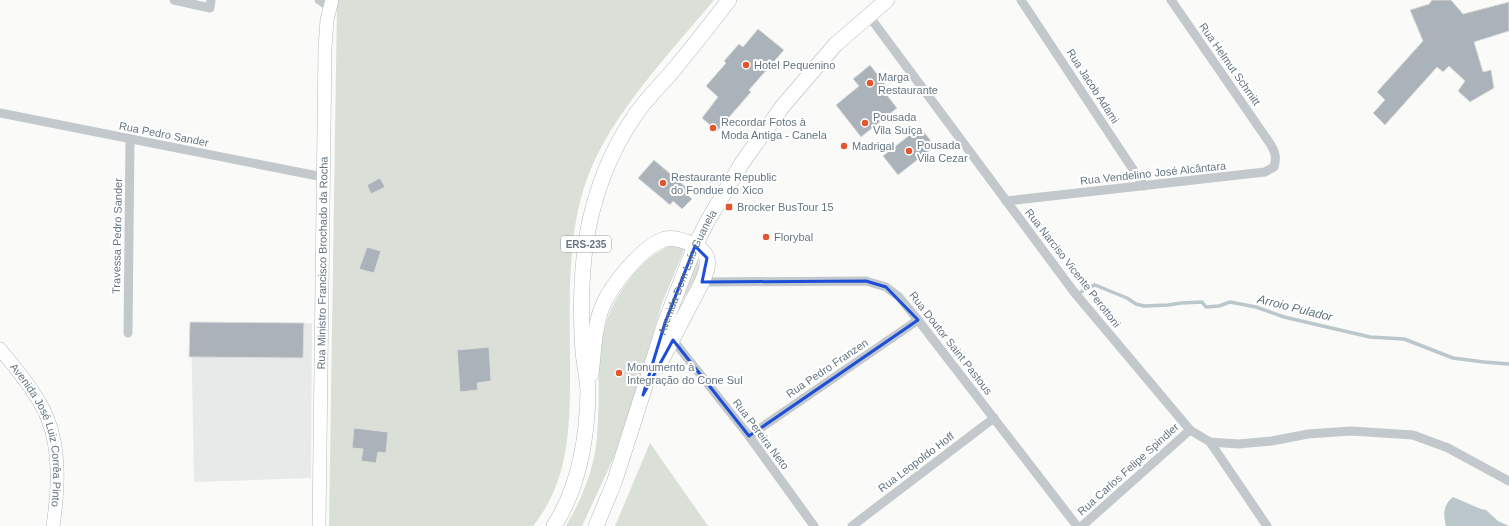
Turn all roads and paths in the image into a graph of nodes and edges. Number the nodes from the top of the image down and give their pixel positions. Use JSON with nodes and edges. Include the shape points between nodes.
{"nodes":[{"id":1,"x":174,"y":0,"type":"edge"},
{"id":2,"x":211,"y":0,"type":"edge"},
{"id":3,"x":729,"y":0,"type":"edge"},
{"id":4,"x":887,"y":0,"type":"edge"},
{"id":5,"x":1021,"y":0,"type":"edge"},
{"id":6,"x":1171,"y":0,"type":"edge"},
{"id":7,"x":327,"y":2,"type":"edge"},
{"id":8,"x":869,"y":16,"type":"junction"},
{"id":9,"x":0,"y":112,"type":"edge"},
{"id":10,"x":130,"y":139,"type":"junction"},
{"id":11,"x":1269,"y":142,"type":"joint"},
{"id":12,"x":323,"y":177,"type":"junction"},
{"id":13,"x":1144,"y":186,"type":"junction"},
{"id":14,"x":1006,"y":201,"type":"junction"},
{"id":15,"x":695,"y":246,"type":"junction"},
{"id":16,"x":702,"y":282,"type":"junction"},
{"id":17,"x":918,"y":320,"type":"junction"},
{"id":18,"x":128,"y":333,"type":"dead end"},
{"id":19,"x":673,"y":340,"type":"junction"},
{"id":20,"x":0,"y":349,"type":"edge"},
{"id":21,"x":588,"y":392,"type":"junction"},
{"id":22,"x":643,"y":395,"type":"junction"},
{"id":23,"x":994,"y":418,"type":"junction"},
{"id":24,"x":1190,"y":430,"type":"junction"},
{"id":25,"x":749,"y":436,"type":"junction"},
{"id":26,"x":1210,"y":442,"type":"junction"},
{"id":27,"x":1509,"y":481,"type":"edge"},
{"id":28,"x":53,"y":526,"type":"edge"},
{"id":29,"x":319,"y":526,"type":"edge"},
{"id":30,"x":554,"y":526,"type":"edge"},
{"id":31,"x":596,"y":526,"type":"edge"},
{"id":32,"x":814,"y":526,"type":"edge"},
{"id":33,"x":852,"y":526,"type":"edge"},
{"id":34,"x":1077,"y":526,"type":"edge"},
{"id":35,"x":1082,"y":526,"type":"edge"},
{"id":36,"x":1267,"y":526,"type":"edge"}],
"edges":[{"from":1,"to":2,"type":"street","via":[[210,8]]},
{"from":3,"to":21,"type":"main road","number":"ERS-235","via":[[699,40],[634,116],[613,153],[599,190],[589,225],[583,269],[583,351]]},
{"from":4,"to":8,"type":"main road","name":"Avenida Dom Luís Guanela"},
{"from":5,"to":13,"type":"street","name":"Rua Jacob Adami"},
{"from":6,"to":11,"type":"street","name":"Rua Helmut Schmitt"},
{"from":7,"to":12,"type":"street","name":"Rua Ministro Francisco Brochado da Rocha"},
{"from":8,"to":14,"type":"street","name":"Rua Narciso Vicente Perottoni"},
{"from":8,"to":15,"type":"main road","name":"Avenida Dom Luís Guanela","via":[[836,45],[782,107],[742,163]]},
{"from":9,"to":10,"type":"street","name":"Rua Pedro Sander"},
{"from":10,"to":12,"type":"street","name":"Rua Pedro Sander"},
{"from":10,"to":18,"type":"street","name":"Travessa Pedro Sander"},
{"from":11,"to":13,"type":"street","name":"Rua Vendelino José Alcântara","via":[[1275,151],[1276,159],[1274,167],[1265,172]]},
{"from":12,"to":29,"type":"street","name":"Rua Ministro Francisco Brochado da Rocha"},
{"from":13,"to":14,"type":"street","name":"Rua Vendelino José Alcântara"},
{"from":14,"to":24,"type":"street","name":"Rua Narciso Vicente Perottoni","via":[[1074,292]]},
{"from":15,"to":16,"type":"main road","via":[[703,251],[707,258],[707,268]]},
{"from":15,"to":21,"type":"main road","via":[[674,238],[663,240],[643,254],[617,282],[603,304],[598,321]]},
{"from":15,"to":22,"type":"main road","name":"Avenida Dom Luís Guanela","via":[[665,323]]},
{"from":16,"to":17,"type":"street","name":"Rua Doutor Saint Pastous","via":[[866,281],[886,287],[899,297]]},
{"from":16,"to":19,"type":"main road"},
{"from":17,"to":23,"type":"street","name":"Rua Doutor Saint Pastous"},
{"from":17,"to":25,"type":"street","name":"Rua Pedro Franzen"},
{"from":19,"to":22,"type":"main road"},
{"from":19,"to":25,"type":"street","name":"Rua Pereira Neto"},
{"from":20,"to":28,"type":"street","name":"Avenida José Luiz Corrêa Pinto","via":[[39,401],[47,417],[57,474]]},
{"from":21,"to":30,"type":"main road","number":"ERS-235","via":[[582,456],[576,479]]},
{"from":22,"to":31,"type":"main road","name":"Avenida Dom Luís Guanela","via":[[614,483]]},
{"from":23,"to":33,"type":"street","name":"Rua Leopoldo Hoff"},
{"from":23,"to":34,"type":"street","name":"Rua Doutor Saint Pastous"},
{"from":24,"to":26,"type":"street","name":"Rua Narciso Vicente Perottoni"},
{"from":24,"to":35,"type":"street","name":"Rua Carlos Felipe Spindler"},
{"from":25,"to":32,"type":"street","name":"Rua Pereira Neto"},
{"from":26,"to":27,"type":"street","via":[[1238,444],[1351,431],[1412,435],[1448,448]]},
{"from":26,"to":36,"type":"street","name":"Rua Narciso Vicente Perottoni"}]}
